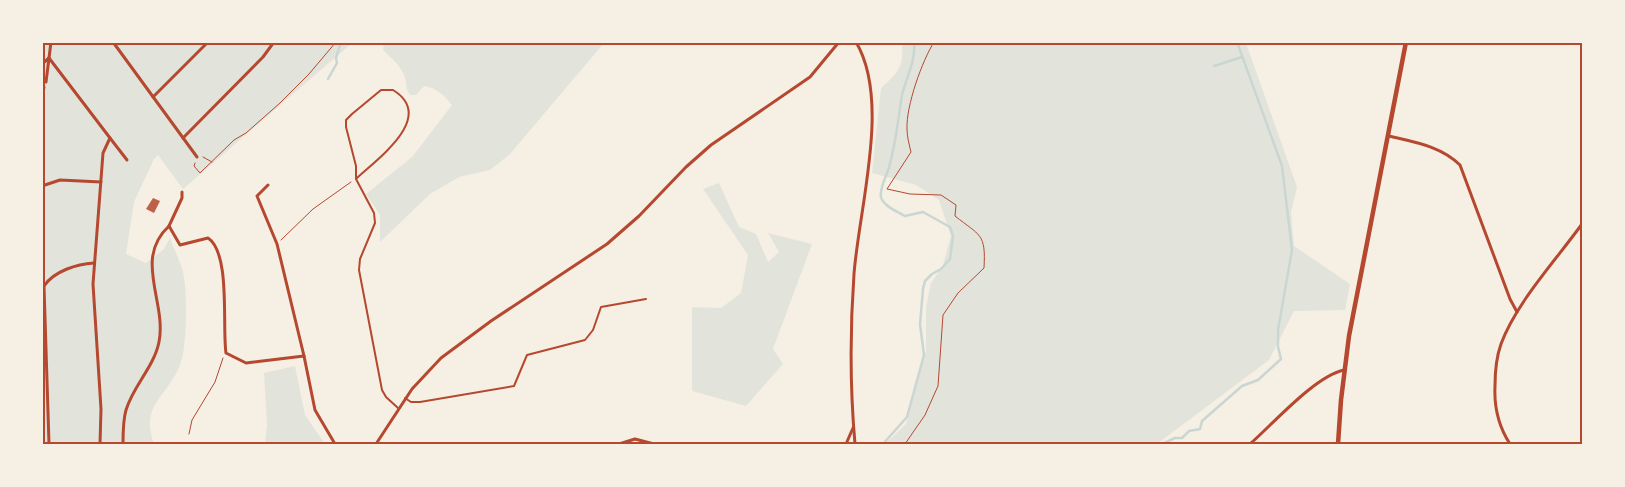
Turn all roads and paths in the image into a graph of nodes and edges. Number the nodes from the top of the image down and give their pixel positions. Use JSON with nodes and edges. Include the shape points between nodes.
{"nodes":[{"id":1,"x":51,"y":42,"type":"edge"},
{"id":2,"x":113,"y":42,"type":"edge"},
{"id":3,"x":208,"y":42,"type":"edge"},
{"id":4,"x":274,"y":42,"type":"edge"},
{"id":5,"x":336,"y":42,"type":"edge"},
{"id":6,"x":839,"y":42,"type":"edge"},
{"id":7,"x":856,"y":42,"type":"edge"},
{"id":8,"x":934,"y":42,"type":"edge"},
{"id":9,"x":1406,"y":42,"type":"edge"},
{"id":10,"x":49,"y":58,"type":"junction"},
{"id":11,"x":42,"y":64,"type":"edge"},
{"id":12,"x":46,"y":82,"type":"dead end"},
{"id":13,"x":46,"y":87,"type":"dead end"},
{"id":14,"x":154,"y":97,"type":"junction"},
{"id":15,"x":42,"y":106,"type":"edge"},
{"id":16,"x":1389,"y":136,"type":"junction"},
{"id":17,"x":110,"y":138,"type":"junction"},
{"id":18,"x":183,"y":138,"type":"junction"},
{"id":19,"x":197,"y":158,"type":"junction"},
{"id":20,"x":127,"y":160,"type":"dead end"},
{"id":21,"x":212,"y":162,"type":"junction"},
{"id":22,"x":356,"y":179,"type":"junction"},
{"id":23,"x":100,"y":182,"type":"junction"},
{"id":24,"x":268,"y":184,"type":"dead end"},
{"id":25,"x":42,"y":186,"type":"edge"},
{"id":26,"x":182,"y":192,"type":"dead end"},
{"id":27,"x":1582,"y":224,"type":"edge"},
{"id":28,"x":169,"y":226,"type":"junction"},
{"id":29,"x":277,"y":244,"type":"junction"},
{"id":30,"x":94,"y":263,"type":"junction"},
{"id":31,"x":43,"y":286,"type":"edge"},
{"id":32,"x":646,"y":300,"type":"dead end"},
{"id":33,"x":1517,"y":312,"type":"junction"},
{"id":34,"x":226,"y":352,"type":"junction"},
{"id":35,"x":304,"y":356,"type":"junction"},
{"id":36,"x":1344,"y":370,"type":"junction"},
{"id":37,"x":405,"y":398,"type":"junction"},
{"id":38,"x":398,"y":408,"type":"junction"},
{"id":39,"x":853,"y":427,"type":"junction"},
{"id":40,"x":189,"y":434,"type":"dead end"},
{"id":41,"x":49,"y":444,"type":"edge"},
{"id":42,"x":100,"y":444,"type":"edge"},
{"id":43,"x":124,"y":444,"type":"edge"},
{"id":44,"x":335,"y":444,"type":"edge"},
{"id":45,"x":376,"y":444,"type":"edge"},
{"id":46,"x":619,"y":444,"type":"edge"},
{"id":47,"x":654,"y":444,"type":"edge"},
{"id":48,"x":846,"y":444,"type":"edge"},
{"id":49,"x":855,"y":444,"type":"edge"},
{"id":50,"x":906,"y":444,"type":"edge"},
{"id":51,"x":1250,"y":444,"type":"edge"},
{"id":52,"x":1338,"y":444,"type":"edge"},
{"id":53,"x":1510,"y":444,"type":"edge"}],
"edges":[{"from":1,"to":10,"type":"street"},
{"from":2,"to":14,"type":"street"},
{"from":3,"to":14,"type":"street"},
{"from":4,"to":18,"type":"street"},
{"from":5,"to":21,"type":"path","via":[[280,103]]},
{"from":6,"to":37,"type":"street","via":[[810,77],[699,155],[618,236],[463,340],[433,365]]},
{"from":7,"to":39,"type":"street","via":[[866,61],[872,91],[866,183],[854,273]]},
{"from":8,"to":50,"type":"path","via":[[910,108],[906,128],[911,152],[887,189],[941,195],[956,205],[955,216],[978,231],[982,239],[984,268],[958,292],[943,315],[938,386],[925,415]]},
{"from":9,"to":16,"type":"street"},
{"from":10,"to":11,"type":"street"},
{"from":10,"to":12,"type":"street"},
{"from":10,"to":17,"type":"street"},
{"from":13,"to":15,"type":"path"},
{"from":14,"to":18,"type":"street"},
{"from":16,"to":33,"type":"street","via":[[1436,148],[1460,165]]},
{"from":16,"to":36,"type":"street"},
{"from":17,"to":20,"type":"street"},
{"from":17,"to":23,"type":"street","via":[[103,153]]},
{"from":18,"to":19,"type":"street"},
{"from":19,"to":21,"type":"path","via":[[206,157]]},
{"from":19,"to":21,"type":"path","via":[[194,166],[200,173]]},
{"from":22,"to":22,"type":"lane","via":[[405,132],[410,118],[409,107],[393,90],[380,90],[346,120]]},
{"from":22,"to":29,"type":"path","via":[[313,210]]},
{"from":22,"to":38,"type":"lane","via":[[374,213],[375,223],[358,270],[367,322],[382,390]]},
{"from":23,"to":25,"type":"street","via":[[60,180]]},
{"from":23,"to":30,"type":"street"},
{"from":24,"to":29,"type":"street","via":[[257,196]]},
{"from":26,"to":28,"type":"street"},
{"from":27,"to":33,"type":"street"},
{"from":28,"to":34,"type":"street","via":[[180,245],[208,238],[216,249],[225,284],[223,332]]},
{"from":28,"to":43,"type":"street","via":[[151,259],[161,325],[159,342],[126,410]]},
{"from":29,"to":35,"type":"street"},
{"from":30,"to":31,"type":"street","via":[[57,274]]},
{"from":30,"to":42,"type":"street"},
{"from":31,"to":41,"type":"street"},
{"from":32,"to":37,"type":"lane","via":[[601,307],[586,340],[527,355],[514,386],[420,402]]},
{"from":33,"to":53,"type":"street","via":[[1501,344],[1495,371],[1498,415]]},
{"from":34,"to":35,"type":"street","via":[[246,364]]},
{"from":34,"to":40,"type":"path","via":[[215,382],[192,420]]},
{"from":35,"to":44,"type":"street","via":[[315,410]]},
{"from":36,"to":51,"type":"street","via":[[1333,373],[1316,385]]},
{"from":36,"to":52,"type":"street"},
{"from":37,"to":38,"type":"street"},
{"from":38,"to":45,"type":"street"},
{"from":39,"to":48,"type":"street"},
{"from":39,"to":49,"type":"street"},
{"from":46,"to":47,"type":"street","via":[[635,439]]}]}
